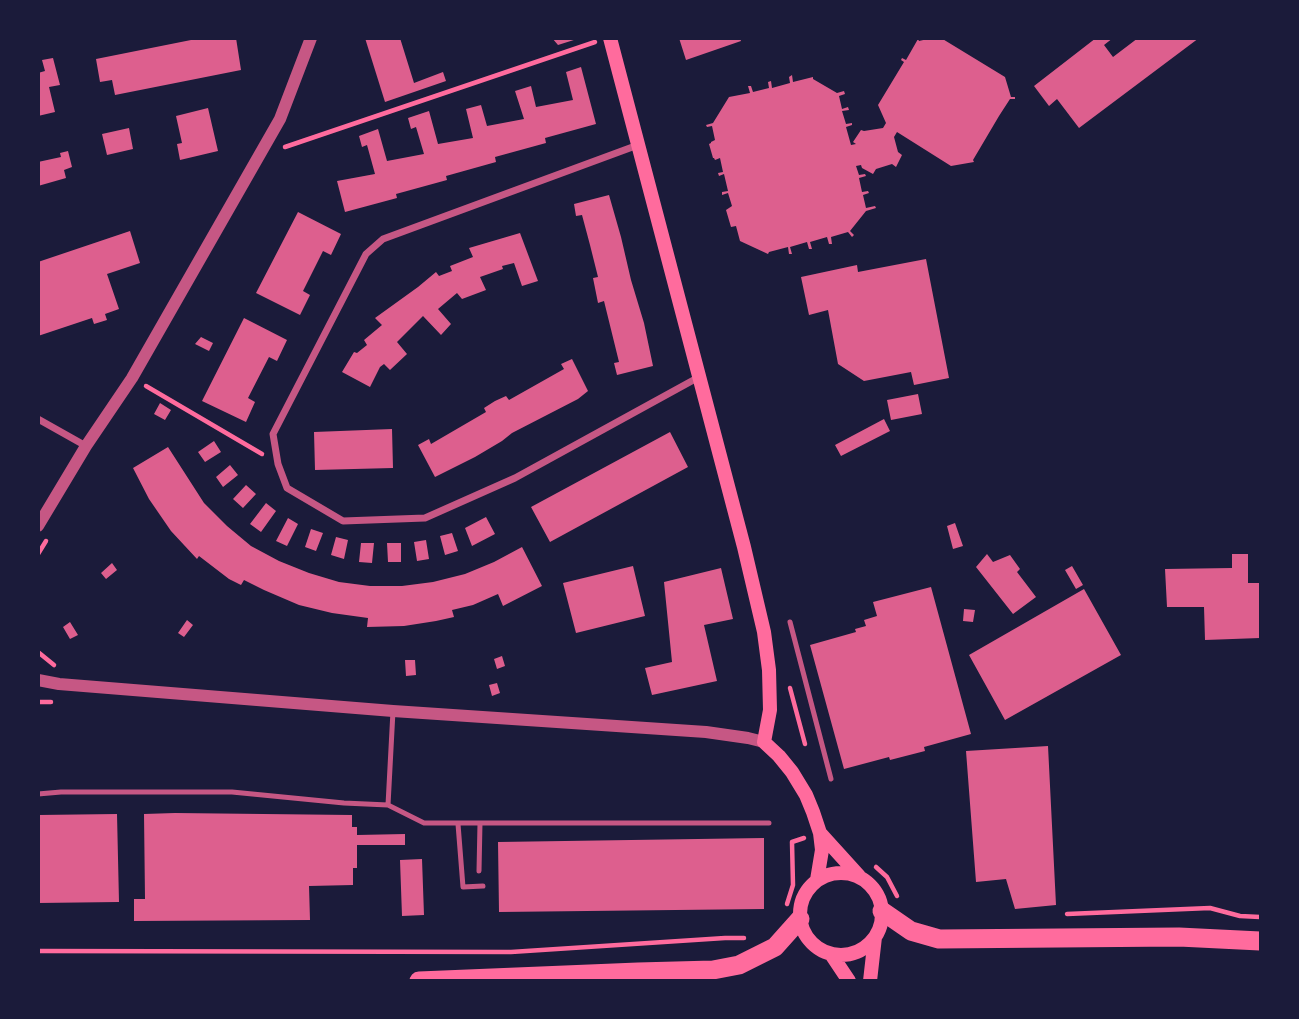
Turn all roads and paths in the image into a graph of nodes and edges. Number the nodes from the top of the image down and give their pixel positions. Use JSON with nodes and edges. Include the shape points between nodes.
{"nodes":[{"id":1,"x":311,"y":38,"type":"edge"},
{"id":2,"x":608,"y":38,"type":"edge"},
{"id":3,"x":638,"y":145,"type":"junction"},
{"id":4,"x":284,"y":147,"type":"dead end"},
{"id":5,"x":699,"y":377,"type":"junction"},
{"id":6,"x":132,"y":378,"type":"junction"},
{"id":7,"x":38,"y":419,"type":"edge"},
{"id":8,"x":86,"y":446,"type":"junction"},
{"id":9,"x":278,"y":464,"type":"junction"},
{"id":10,"x":38,"y":526,"type":"edge"},
{"id":11,"x":790,"y":622,"type":"dead end"},
{"id":12,"x":38,"y":680,"type":"edge"},
{"id":13,"x":393,"y":711,"type":"junction"},
{"id":14,"x":764,"y":742,"type":"junction"},
{"id":15,"x":831,"y":779,"type":"dead end"},
{"id":16,"x":38,"y":794,"type":"edge"},
{"id":17,"x":388,"y":805,"type":"junction"},
{"id":18,"x":480,"y":823,"type":"junction"},
{"id":19,"x":769,"y":823,"type":"dead end"},
{"id":20,"x":458,"y":824,"type":"junction"},
{"id":21,"x":820,"y":833,"type":"junction"},
{"id":22,"x":479,"y":872,"type":"dead end"},
{"id":23,"x":862,"y":878,"type":"junction"},
{"id":24,"x":817,"y":880,"type":"junction"},
{"id":25,"x":483,"y":886,"type":"dead end"},
{"id":26,"x":882,"y":911,"type":"junction"},
{"id":27,"x":1063,"y":915,"type":"dead end"},
{"id":28,"x":792,"y":916,"type":"junction"},
{"id":29,"x":1261,"y":917,"type":"edge"},
{"id":30,"x":875,"y":937,"type":"junction"},
{"id":31,"x":749,"y":938,"type":"dead end"},
{"id":32,"x":1261,"y":941,"type":"edge"},
{"id":33,"x":38,"y":951,"type":"edge"},
{"id":34,"x":831,"y":954,"type":"junction"},
{"id":35,"x":419,"y":981,"type":"edge"},
{"id":36,"x":849,"y":981,"type":"edge"},
{"id":37,"x":870,"y":981,"type":"edge"}],
"edges":[{"from":1,"to":6,"type":"street","via":[[280,118]]},
{"from":2,"to":3,"type":"main road"},
{"from":2,"to":4,"type":"path"},
{"from":3,"to":5,"type":"main road"},
{"from":3,"to":9,"type":"street","via":[[383,239],[366,254],[273,434]]},
{"from":5,"to":9,"type":"street","via":[[515,478],[425,518],[343,521],[287,488]]},
{"from":5,"to":14,"type":"main road","via":[[764,632],[770,710]]},
{"from":6,"to":8,"type":"street"},
{"from":6,"to":9,"type":"path"},
{"from":7,"to":8,"type":"street"},
{"from":8,"to":10,"type":"street"},
{"from":11,"to":15,"type":"lane"},
{"from":12,"to":13,"type":"street"},
{"from":13,"to":14,"type":"street","via":[[706,732]]},
{"from":13,"to":17,"type":"lane"},
{"from":14,"to":21,"type":"main road","via":[[806,794]]},
{"from":16,"to":17,"type":"lane","via":[[232,792]]},
{"from":17,"to":20,"type":"lane","via":[[424,823]]},
{"from":18,"to":19,"type":"lane"},
{"from":18,"to":20,"type":"lane"},
{"from":18,"to":22,"type":"lane"},
{"from":20,"to":25,"type":"lane","via":[[463,887]]},
{"from":21,"to":23,"type":"main road"},
{"from":21,"to":24,"type":"main road"},
{"from":21,"to":28,"type":"path","via":[[792,842]]},
{"from":23,"to":24,"type":"main road","via":[[839,873]]},
{"from":23,"to":26,"type":"main road","via":[[879,899]]},
{"from":24,"to":28,"type":"main road"},
{"from":26,"to":30,"type":"main road"},
{"from":26,"to":32,"type":"highway","via":[[911,931],[939,939]]},
{"from":27,"to":29,"type":"path","via":[[1210,908]]},
{"from":28,"to":34,"type":"main road","via":[[810,941]]},
{"from":28,"to":35,"type":"highway","via":[[775,947],[739,965],[713,970]]},
{"from":30,"to":34,"type":"main road","via":[[855,953]]},
{"from":30,"to":37,"type":"main road"},
{"from":31,"to":33,"type":"path","via":[[511,952]]},
{"from":34,"to":36,"type":"main road"}]}
